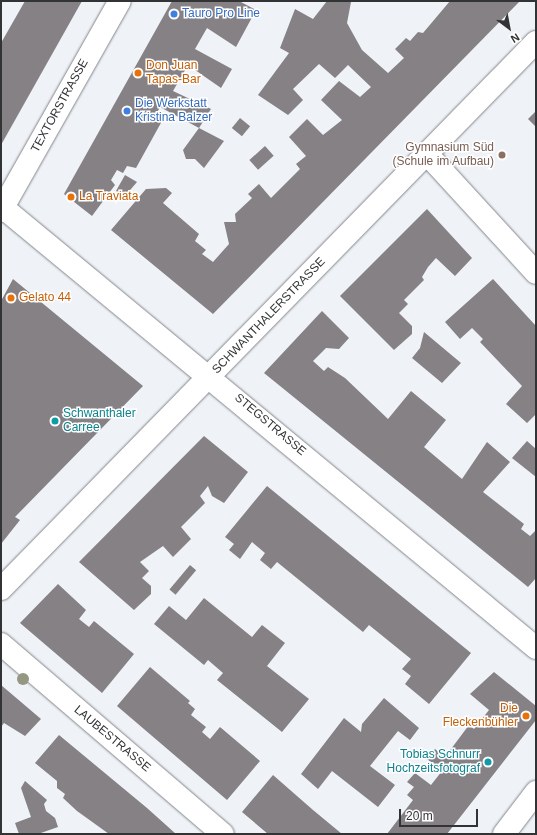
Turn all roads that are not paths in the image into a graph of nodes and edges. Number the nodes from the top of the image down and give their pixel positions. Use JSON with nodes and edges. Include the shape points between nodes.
{"nodes":[{"id":1,"x":120,"y":1,"type":"edge"},
{"id":2,"x":536,"y":42,"type":"edge"},
{"id":3,"x":427,"y":154,"type":"junction"},
{"id":4,"x":2,"y":208,"type":"edge"},
{"id":5,"x":536,"y":272,"type":"edge"},
{"id":6,"x":211,"y":376,"type":"junction"},
{"id":7,"x":1,"y":589,"type":"edge"},
{"id":8,"x":1,"y":644,"type":"edge"},
{"id":9,"x":536,"y":648,"type":"edge"},
{"id":10,"x":536,"y":792,"type":"edge"},
{"id":11,"x":223,"y":834,"type":"edge"},
{"id":12,"x":504,"y":834,"type":"edge"}],
"edges":[{"from":1,"to":4,"type":"street","name":"TEXTORSTRASSE"},
{"from":2,"to":3,"type":"street","name":"SCHWANTHALERSTRASSE"},
{"from":3,"to":5,"type":"street"},
{"from":3,"to":6,"type":"street","name":"SCHWANTHALERSTRASSE"},
{"from":4,"to":6,"type":"street","name":"STEGSTRASSE"},
{"from":6,"to":7,"type":"street","name":"SCHWANTHALERSTRASSE"},
{"from":6,"to":9,"type":"street","name":"STEGSTRASSE"},
{"from":8,"to":11,"type":"street","name":"LAUBESTRASSE"},
{"from":10,"to":12,"type":"street"}]}
